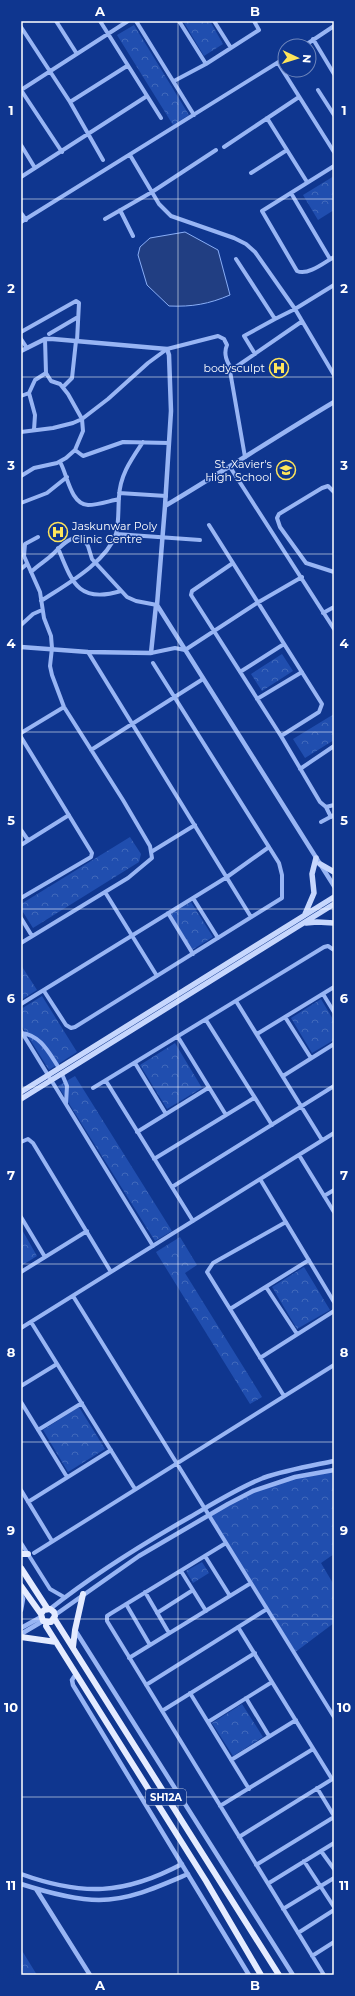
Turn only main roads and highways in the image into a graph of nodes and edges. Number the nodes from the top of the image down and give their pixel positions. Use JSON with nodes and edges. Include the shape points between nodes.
{"nodes":[{"id":1,"x":316,"y":858,"type":"road end"},
{"id":2,"x":320,"y":864,"type":"road end"},
{"id":3,"x":334,"y":872,"type":"edge"},
{"id":4,"x":334,"y":897,"type":"edge"},
{"id":5,"x":334,"y":904,"type":"edge"},
{"id":6,"x":304,"y":916,"type":"junction"},
{"id":7,"x":304,"y":923,"type":"junction"},
{"id":8,"x":334,"y":923,"type":"edge"},
{"id":9,"x":49,"y":1078,"type":"junction"},
{"id":10,"x":21,"y":1092,"type":"edge"},
{"id":11,"x":21,"y":1099,"type":"edge"},
{"id":12,"x":21,"y":1554,"type":"edge"},
{"id":13,"x":31,"y":1554,"type":"road end"},
{"id":14,"x":21,"y":1568,"type":"edge"},
{"id":15,"x":21,"y":1586,"type":"edge"},
{"id":16,"x":83,"y":1594,"type":"road end"},
{"id":17,"x":49,"y":1608,"type":"junction"},
{"id":18,"x":54,"y":1616,"type":"junction"},
{"id":19,"x":43,"y":1619,"type":"junction"},
{"id":20,"x":21,"y":1635,"type":"edge"},
{"id":21,"x":56,"y":1642,"type":"junction"},
{"id":22,"x":73,"y":1647,"type":"junction"},
{"id":23,"x":261,"y":1975,"type":"edge"},
{"id":24,"x":279,"y":1975,"type":"edge"}],
"edges":[{"from":1,"to":6,"type":"main road","via":[[312,874],[313,898]]},
{"from":2,"to":3,"type":"main road"},
{"from":4,"to":6,"type":"main road"},
{"from":5,"to":7,"type":"main road"},
{"from":6,"to":9,"type":"main road","via":[[59,1068]]},
{"from":7,"to":8,"type":"main road"},
{"from":7,"to":9,"type":"main road","via":[[62,1074]]},
{"from":9,"to":10,"type":"main road"},
{"from":9,"to":11,"type":"main road"},
{"from":12,"to":13,"type":"main road"},
{"from":14,"to":17,"type":"main road"},
{"from":15,"to":19,"type":"main road","number":"SH12A"},
{"from":16,"to":22,"type":"main road"},
{"from":17,"to":18,"type":"main road"},
{"from":17,"to":19,"type":"main road","via":[[44,1610]]},
{"from":18,"to":19,"type":"main road","via":[[51,1622]]},
{"from":18,"to":22,"type":"main road","number":"SH12A"},
{"from":19,"to":21,"type":"main road","number":"SH12A"},
{"from":20,"to":21,"type":"main road"},
{"from":21,"to":23,"type":"main road","number":"SH12A","via":[[206,1881]]},
{"from":22,"to":24,"type":"main road","number":"SH12A"}]}
